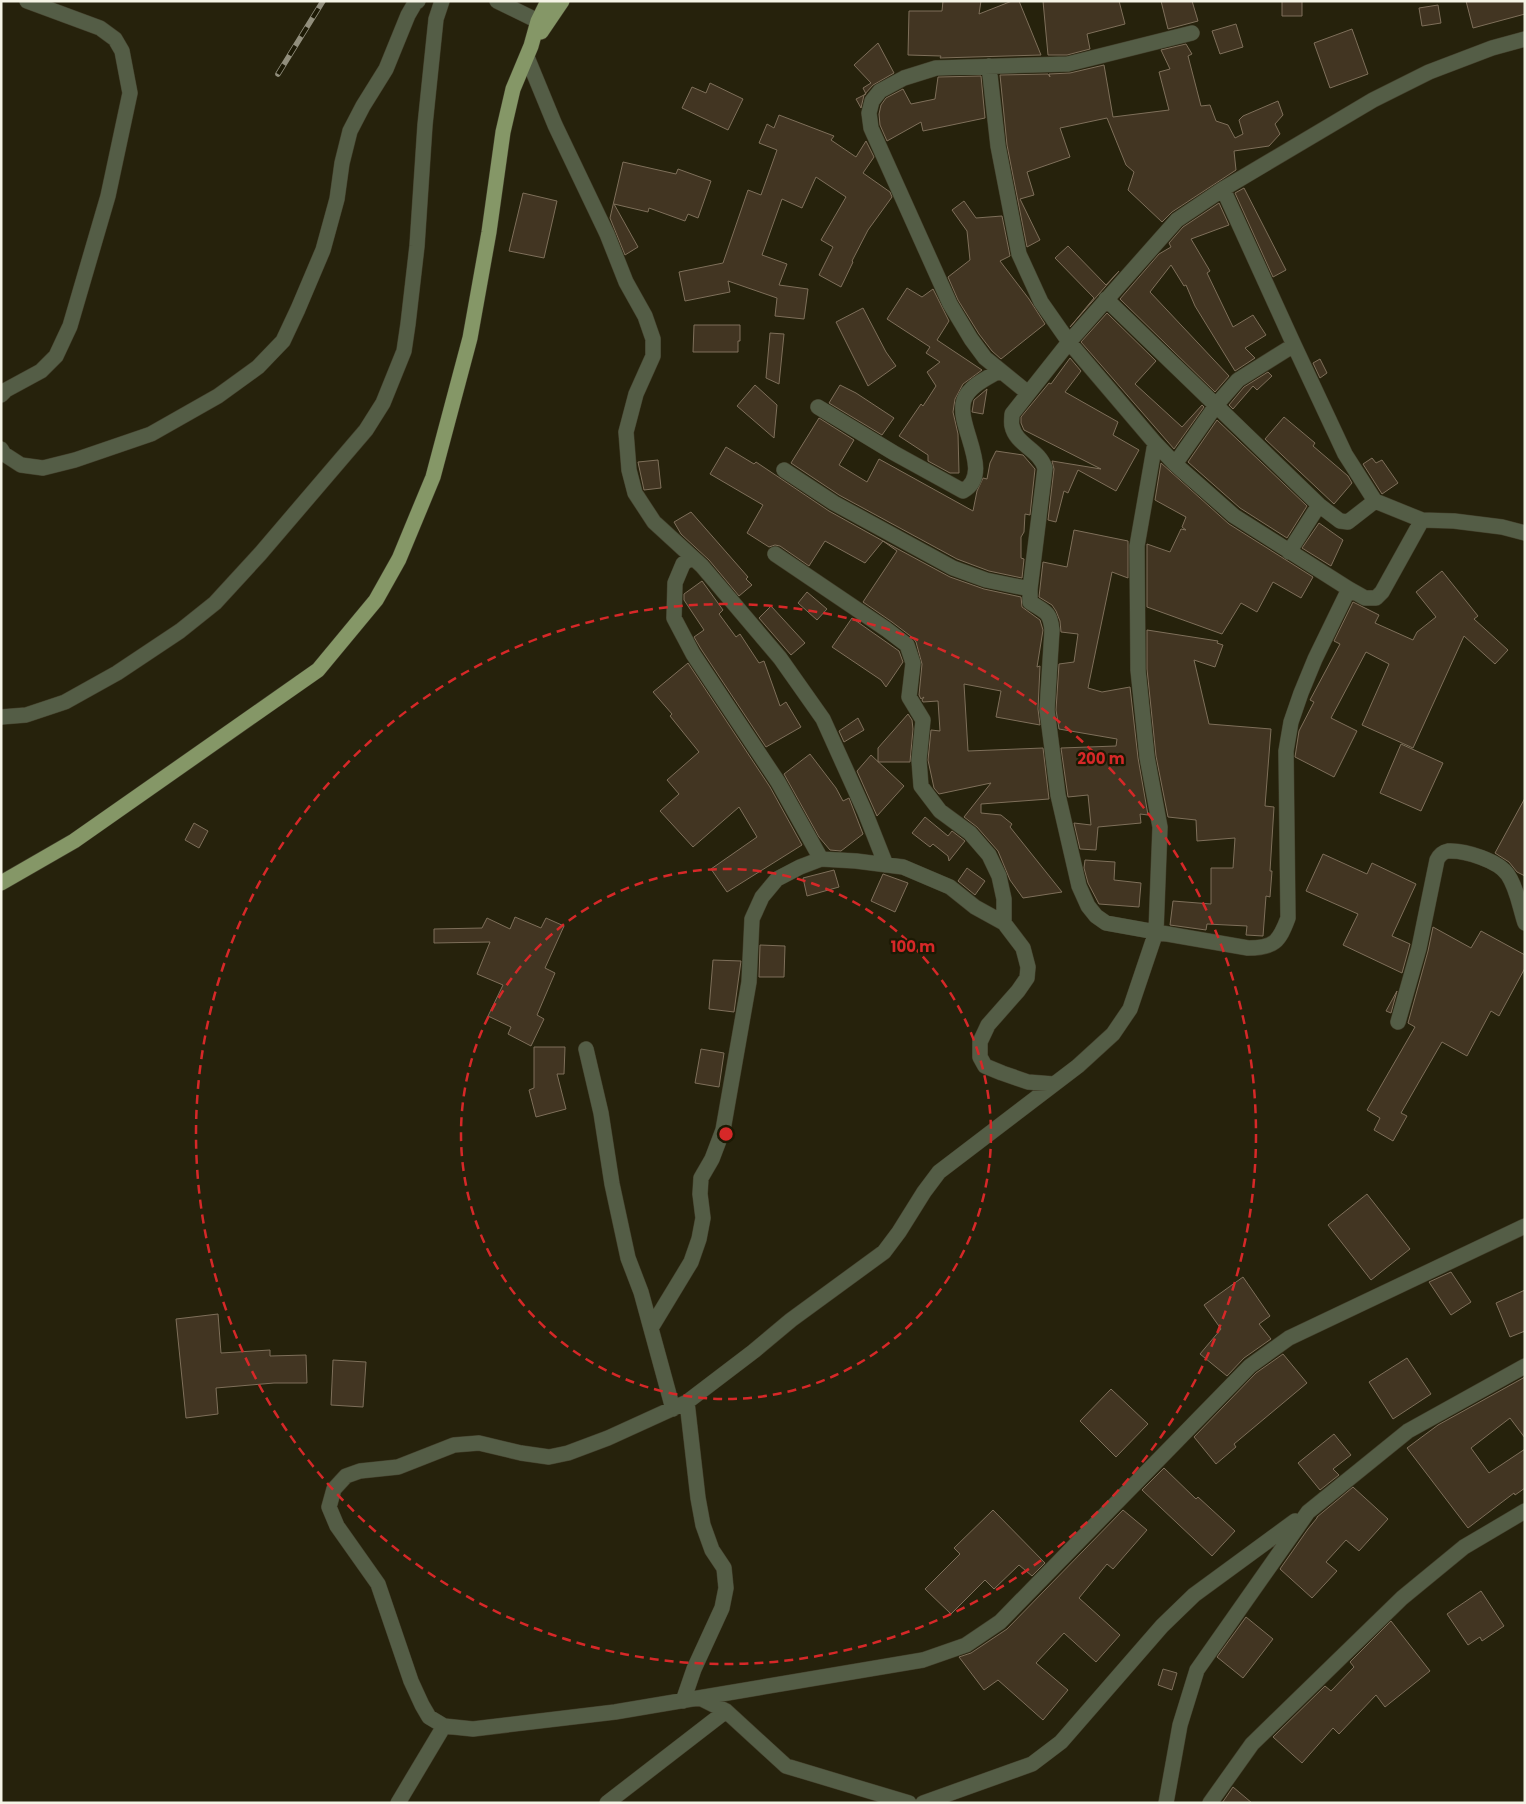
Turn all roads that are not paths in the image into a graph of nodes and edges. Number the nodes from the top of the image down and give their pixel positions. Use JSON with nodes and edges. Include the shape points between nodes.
{"nodes":[{"id":1,"x":27,"y":1,"type":"edge"},
{"id":2,"x":418,"y":1,"type":"edge"},
{"id":3,"x":497,"y":1,"type":"edge"},
{"id":4,"x":548,"y":1,"type":"edge"},
{"id":5,"x":562,"y":1,"type":"edge"},
{"id":6,"x":439,"y":2,"type":"edge"},
{"id":7,"x":538,"y":21,"type":"junction"},
{"id":8,"x":1192,"y":33,"type":"dead end"},
{"id":9,"x":1525,"y":39,"type":"edge"},
{"id":10,"x":529,"y":51,"type":"junction"},
{"id":11,"x":989,"y":66,"type":"junction"},
{"id":12,"x":1223,"y":189,"type":"junction"},
{"id":13,"x":1106,"y":299,"type":"junction"},
{"id":14,"x":1070,"y":342,"type":"junction"},
{"id":15,"x":1294,"y":345,"type":"junction"},
{"id":16,"x":999,"y":371,"type":"junction"},
{"id":17,"x":1028,"y":393,"type":"junction"},
{"id":18,"x":1,"y":395,"type":"edge"},
{"id":19,"x":1216,"y":404,"type":"junction"},
{"id":20,"x":818,"y":407,"type":"dead end"},
{"id":21,"x":1154,"y":443,"type":"junction"},
{"id":22,"x":1,"y":449,"type":"edge"},
{"id":23,"x":1174,"y":464,"type":"junction"},
{"id":24,"x":784,"y":470,"type":"dead end"},
{"id":25,"x":1375,"y":501,"type":"junction"},
{"id":26,"x":1319,"y":505,"type":"junction"},
{"id":27,"x":1422,"y":520,"type":"junction"},
{"id":28,"x":1525,"y":533,"type":"edge"},
{"id":29,"x":1289,"y":552,"type":"junction"},
{"id":30,"x":775,"y":554,"type":"dead end"},
{"id":31,"x":692,"y":557,"type":"junction"},
{"id":32,"x":1030,"y":589,"type":"junction"},
{"id":33,"x":1348,"y":589,"type":"junction"},
{"id":34,"x":1,"y":717,"type":"edge"},
{"id":35,"x":821,"y":859,"type":"junction"},
{"id":36,"x":886,"y":865,"type":"junction"},
{"id":37,"x":1,"y":883,"type":"edge"},
{"id":38,"x":1004,"y":923,"type":"junction"},
{"id":39,"x":1525,"y":923,"type":"edge"},
{"id":40,"x":1156,"y":932,"type":"junction"},
{"id":41,"x":1398,"y":1022,"type":"dead end"},
{"id":42,"x":586,"y":1049,"type":"dead end"},
{"id":43,"x":1054,"y":1084,"type":"junction"},
{"id":44,"x":1525,"y":1226,"type":"edge"},
{"id":45,"x":651,"y":1328,"type":"junction"},
{"id":46,"x":1525,"y":1366,"type":"edge"},
{"id":47,"x":687,"y":1402,"type":"junction"},
{"id":48,"x":673,"y":1408,"type":"junction"},
{"id":49,"x":1525,"y":1511,"type":"edge"},
{"id":50,"x":1308,"y":1512,"type":"junction"},
{"id":51,"x":700,"y":1698,"type":"junction"},
{"id":52,"x":684,"y":1701,"type":"junction"},
{"id":53,"x":726,"y":1712,"type":"junction"},
{"id":54,"x":444,"y":1726,"type":"junction"},
{"id":55,"x":398,"y":1803,"type":"edge"},
{"id":56,"x":607,"y":1803,"type":"edge"},
{"id":57,"x":910,"y":1803,"type":"edge"},
{"id":58,"x":924,"y":1803,"type":"edge"},
{"id":59,"x":1166,"y":1803,"type":"edge"},
{"id":60,"x":1210,"y":1803,"type":"edge"}],
"edges":[{"from":1,"to":18,"type":"street","via":[[100,28],[114,39],[122,50],[130,94],[108,196],[70,326],[56,356],[41,371]]},
{"from":2,"to":22,"type":"street","via":[[408,15],[386,69],[350,131],[323,250],[283,341],[258,367],[218,396],[150,434],[43,468],[21,465]]},
{"from":3,"to":7,"type":"street"},
{"from":4,"to":7,"type":"main road"},
{"from":5,"to":10,"type":"main road"},
{"from":6,"to":34,"type":"street","via":[[408,324],[404,351],[383,403],[366,430],[215,603],[125,668],[65,702],[26,715]]},
{"from":7,"to":10,"type":"main road"},
{"from":8,"to":11,"type":"street","via":[[1068,64]]},
{"from":9,"to":12,"type":"street","via":[[1428,72],[1373,100]]},
{"from":10,"to":31,"type":"street","via":[[555,125],[654,339],[653,356],[636,394],[626,432],[629,470],[635,493],[654,522]]},
{"from":10,"to":37,"type":"main road","via":[[513,89],[503,132],[470,338],[433,477],[399,559],[376,600],[318,670],[74,841]]},
{"from":11,"to":14,"type":"street","via":[[998,146],[1019,254],[1041,302]]},
{"from":11,"to":16,"type":"street","via":[[936,68],[904,78],[880,91],[872,101],[869,113],[871,128],[950,304],[971,339]]},
{"from":12,"to":13,"type":"street","via":[[1176,220]]},
{"from":12,"to":15,"type":"street"},
{"from":13,"to":14,"type":"street"},
{"from":13,"to":19,"type":"street"},
{"from":14,"to":17,"type":"street"},
{"from":14,"to":21,"type":"street"},
{"from":15,"to":19,"type":"street","via":[[1238,380]]},
{"from":15,"to":25,"type":"street","via":[[1345,454]]},
{"from":16,"to":17,"type":"street"},
{"from":16,"to":20,"type":"street","via":[[974,386],[964,399],[962,411],[975,460],[974,482],[963,491]]},
{"from":17,"to":32,"type":"street","via":[[1012,414],[1012,426],[1018,439],[1036,453],[1045,468]]},
{"from":19,"to":23,"type":"street"},
{"from":19,"to":26,"type":"street"},
{"from":21,"to":23,"type":"street"},
{"from":21,"to":40,"type":"street","via":[[1137,555],[1138,670],[1147,757],[1160,827]]},
{"from":23,"to":29,"type":"street","via":[[1234,516]]},
{"from":24,"to":32,"type":"street","via":[[834,503],[953,568],[986,580]]},
{"from":25,"to":26,"type":"street","via":[[1348,522],[1340,521]]},
{"from":25,"to":27,"type":"street"},
{"from":26,"to":29,"type":"street"},
{"from":27,"to":28,"type":"street","via":[[1502,527]]},
{"from":27,"to":33,"type":"street","via":[[1380,596],[1365,598]]},
{"from":29,"to":33,"type":"street"},
{"from":30,"to":38,"type":"street","via":[[907,645],[913,663],[908,697],[923,720],[921,786],[940,811],[970,834],[989,856],[1000,876]]},
{"from":31,"to":35,"type":"street","via":[[683,564],[675,583],[674,618],[693,654],[778,782]]},
{"from":31,"to":36,"type":"street","via":[[780,658],[823,719]]},
{"from":32,"to":40,"type":"street","via":[[1030,602],[1051,618],[1047,710],[1058,795],[1079,886],[1088,906],[1106,923]]},
{"from":33,"to":40,"type":"street","via":[[1300,693],[1291,722],[1286,751],[1288,918],[1280,936],[1273,944],[1248,948]]},
{"from":35,"to":36,"type":"street"},
{"from":35,"to":45,"type":"street","via":[[777,879],[762,897],[752,919],[749,982],[723,1130],[701,1178],[703,1218],[699,1239],[691,1262]]},
{"from":36,"to":38,"type":"street","via":[[903,867],[950,888]]},
{"from":38,"to":43,"type":"street","via":[[1022,948],[1028,967],[1027,978],[988,1025],[980,1042],[980,1056],[985,1066],[1002,1073],[1028,1082]]},
{"from":39,"to":41,"type":"street","via":[[1512,882],[1500,867],[1467,854],[1447,851],[1442,854],[1436,860],[1419,948]]},
{"from":40,"to":43,"type":"street","via":[[1130,1009],[1113,1034]]},
{"from":42,"to":45,"type":"street","via":[[628,1258]]},
{"from":43,"to":47,"type":"street","via":[[939,1172],[884,1252]]},
{"from":44,"to":51,"type":"street","via":[[1289,1338],[1250,1366],[1000,1622],[966,1645],[923,1660]]},
{"from":45,"to":48,"type":"street"},
{"from":46,"to":50,"type":"street","via":[[1408,1432]]},
{"from":47,"to":48,"type":"street"},
{"from":47,"to":52,"type":"street","via":[[703,1525],[712,1550],[724,1568],[726,1588],[722,1608],[694,1669]]},
{"from":48,"to":54,"type":"street","via":[[568,1453],[549,1457],[479,1443],[454,1444],[398,1467],[360,1471],[346,1476],[334,1489],[329,1507],[337,1526],[378,1584],[422,1705]]},
{"from":49,"to":60,"type":"street","via":[[1464,1546],[1402,1598],[1252,1744]]},
{"from":50,"to":58,"type":"street","via":[[1194,1595],[1162,1626],[1061,1742],[1032,1764]]},
{"from":50,"to":59,"type":"street","via":[[1197,1670],[1180,1725]]},
{"from":51,"to":52,"type":"street"},
{"from":51,"to":53,"type":"street"},
{"from":52,"to":54,"type":"street","via":[[473,1729]]},
{"from":53,"to":56,"type":"street"},
{"from":53,"to":57,"type":"street","via":[[786,1766]]},
{"from":54,"to":55,"type":"street"}]}
